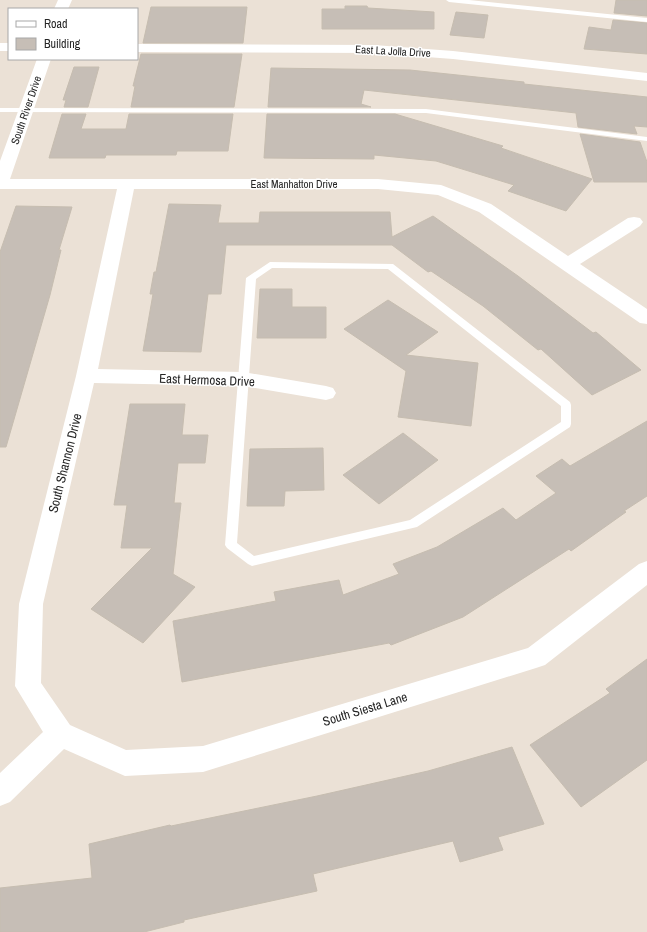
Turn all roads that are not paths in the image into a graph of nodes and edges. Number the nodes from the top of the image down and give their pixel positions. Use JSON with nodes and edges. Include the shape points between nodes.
{"nodes":[{"id":1,"x":449,"y":0,"type":"edge"},
{"id":2,"x":526,"y":0,"type":"edge"},
{"id":3,"x":526,"y":8,"type":"junction"},
{"id":4,"x":647,"y":20,"type":"edge"},
{"id":5,"x":138,"y":48,"type":"edge"},
{"id":6,"x":44,"y":60,"type":"edge"},
{"id":7,"x":647,"y":77,"type":"edge"},
{"id":8,"x":0,"y":110,"type":"edge"},
{"id":9,"x":26,"y":110,"type":"junction"},
{"id":10,"x":647,"y":139,"type":"edge"},
{"id":11,"x":0,"y":184,"type":"edge"},
{"id":12,"x":127,"y":184,"type":"junction"},
{"id":13,"x":634,"y":222,"type":"dead end"},
{"id":14,"x":568,"y":264,"type":"junction"},
{"id":15,"x":647,"y":318,"type":"edge"},
{"id":16,"x":86,"y":376,"type":"junction"},
{"id":17,"x":243,"y":379,"type":"junction"},
{"id":18,"x":326,"y":393,"type":"dead end"},
{"id":19,"x":647,"y":571,"type":"edge"},
{"id":20,"x":60,"y":734,"type":"junction"},
{"id":21,"x":0,"y":792,"type":"edge"}],
"edges":[{"from":1,"to":3,"type":"lane"},
{"from":2,"to":3,"type":"lane"},
{"from":3,"to":4,"type":"lane"},
{"from":5,"to":7,"type":"street","name":"East La Jolla Drive","via":[[374,49],[453,55]]},
{"from":6,"to":9,"type":"street","name":"South River Drive"},
{"from":8,"to":9,"type":"lane"},
{"from":9,"to":10,"type":"lane","via":[[426,112]]},
{"from":9,"to":11,"type":"street","name":"South River Drive"},
{"from":11,"to":12,"type":"street","name":"East Manhatton Drive"},
{"from":12,"to":14,"type":"street","name":"East Manhatton Drive","via":[[378,184],[441,190],[485,208]]},
{"from":12,"to":16,"type":"street","name":"South Shannon Drive"},
{"from":13,"to":14,"type":"street"},
{"from":14,"to":15,"type":"street","name":"East Manhatton Drive"},
{"from":16,"to":17,"type":"street","name":"East Hermosa Drive"},
{"from":16,"to":20,"type":"street","name":"South Shannon Drive","via":[[31,604],[28,686]]},
{"from":17,"to":17,"type":"lane","via":[[251,278],[270,265],[390,266],[566,405],[566,424],[413,524],[252,561],[231,545]]},
{"from":17,"to":18,"type":"street","name":"East Hermosa Drive"},
{"from":19,"to":20,"type":"street","name":"South Siesta Lane","via":[[536,656],[203,759],[125,763]]},
{"from":20,"to":21,"type":"street"}]}
